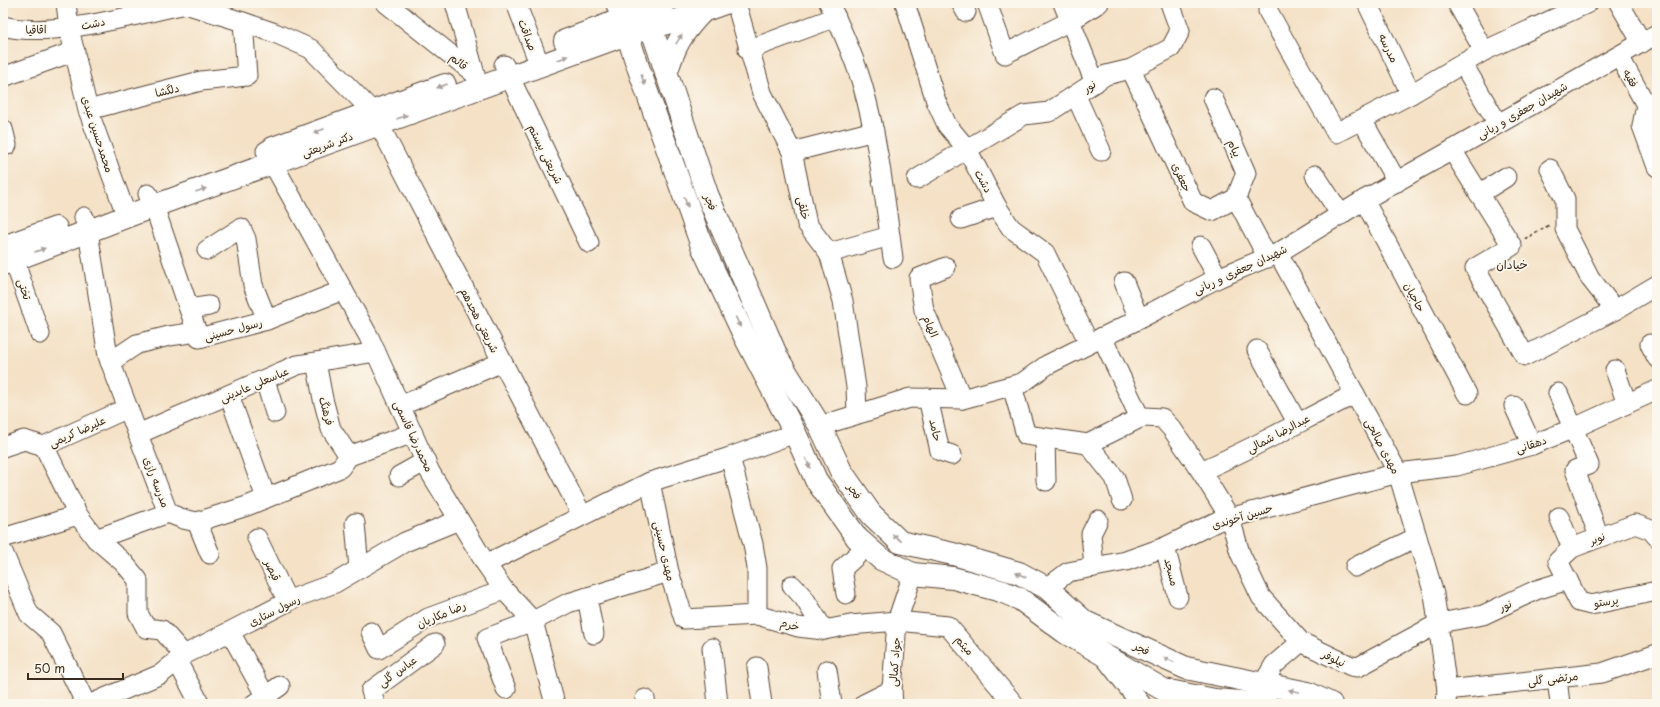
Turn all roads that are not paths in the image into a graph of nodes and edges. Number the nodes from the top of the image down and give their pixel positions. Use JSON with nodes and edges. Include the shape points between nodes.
{"nodes":[{"id":1,"x":66,"y":3,"type":"edge"},
{"id":2,"x":386,"y":3,"type":"edge"},
{"id":3,"x":455,"y":3,"type":"edge"},
{"id":4,"x":516,"y":3,"type":"edge"},
{"id":5,"x":725,"y":3,"type":"edge"},
{"id":6,"x":736,"y":3,"type":"edge"},
{"id":7,"x":905,"y":3,"type":"edge"},
{"id":8,"x":987,"y":3,"type":"edge"},
{"id":9,"x":1064,"y":3,"type":"edge"},
{"id":10,"x":1099,"y":3,"type":"edge"},
{"id":11,"x":1170,"y":3,"type":"edge"},
{"id":12,"x":1367,"y":3,"type":"edge"},
{"id":13,"x":1457,"y":3,"type":"edge"},
{"id":14,"x":1586,"y":3,"type":"edge"},
{"id":15,"x":1619,"y":3,"type":"edge"},
{"id":16,"x":185,"y":4,"type":"edge"},
{"id":17,"x":832,"y":7,"type":"edge"},
{"id":18,"x":652,"y":11,"type":"edge"},
{"id":19,"x":704,"y":11,"type":"junction"},
{"id":20,"x":1268,"y":11,"type":"dead end"},
{"id":21,"x":1070,"y":20,"type":"junction"},
{"id":22,"x":243,"y":22,"type":"junction"},
{"id":23,"x":3,"y":26,"type":"edge"},
{"id":24,"x":69,"y":28,"type":"junction"},
{"id":25,"x":622,"y":30,"type":"edge"},
{"id":26,"x":1649,"y":38,"type":"edge"},
{"id":27,"x":748,"y":50,"type":"junction"},
{"id":28,"x":75,"y":51,"type":"junction"},
{"id":29,"x":1484,"y":51,"type":"junction"},
{"id":30,"x":1619,"y":56,"type":"junction"},
{"id":31,"x":537,"y":59,"type":"junction"},
{"id":32,"x":1462,"y":64,"type":"junction"},
{"id":33,"x":1131,"y":69,"type":"junction"},
{"id":34,"x":507,"y":71,"type":"junction"},
{"id":35,"x":666,"y":74,"type":"junction"},
{"id":36,"x":3,"y":77,"type":"edge"},
{"id":37,"x":478,"y":81,"type":"junction"},
{"id":38,"x":1095,"y":83,"type":"junction"},
{"id":39,"x":1411,"y":94,"type":"junction"},
{"id":40,"x":1076,"y":96,"type":"junction"},
{"id":41,"x":1213,"y":98,"type":"dead end"},
{"id":42,"x":1651,"y":101,"type":"edge"},
{"id":43,"x":88,"y":110,"type":"junction"},
{"id":44,"x":375,"y":118,"type":"junction"},
{"id":45,"x":1362,"y":120,"type":"junction"},
{"id":46,"x":1498,"y":124,"type":"junction"},
{"id":47,"x":874,"y":131,"type":"junction"},
{"id":48,"x":967,"y":149,"type":"junction"},
{"id":49,"x":1452,"y":150,"type":"junction"},
{"id":50,"x":1101,"y":151,"type":"dead end"},
{"id":51,"x":792,"y":152,"type":"junction"},
{"id":52,"x":269,"y":158,"type":"junction"},
{"id":53,"x":1657,"y":167,"type":"edge"},
{"id":54,"x":1550,"y":169,"type":"dead end"},
{"id":55,"x":1315,"y":175,"type":"dead end"},
{"id":56,"x":1506,"y":177,"type":"dead end"},
{"id":57,"x":917,"y":178,"type":"dead end"},
{"id":58,"x":1397,"y":182,"type":"junction"},
{"id":59,"x":1479,"y":194,"type":"junction"},
{"id":60,"x":1236,"y":198,"type":"junction"},
{"id":61,"x":151,"y":200,"type":"junction"},
{"id":62,"x":1364,"y":200,"type":"junction"},
{"id":63,"x":997,"y":207,"type":"junction"},
{"id":64,"x":124,"y":210,"type":"junction"},
{"id":65,"x":1341,"y":215,"type":"junction"},
{"id":66,"x":961,"y":219,"type":"dead end"},
{"id":67,"x":86,"y":224,"type":"junction"},
{"id":68,"x":890,"y":236,"type":"junction"},
{"id":69,"x":589,"y":243,"type":"dead end"},
{"id":70,"x":1201,"y":246,"type":"dead end"},
{"id":71,"x":207,"y":250,"type":"dead end"},
{"id":72,"x":829,"y":253,"type":"junction"},
{"id":73,"x":7,"y":254,"type":"edge"},
{"id":74,"x":1273,"y":255,"type":"junction"},
{"id":75,"x":893,"y":258,"type":"dead end"},
{"id":76,"x":946,"y":267,"type":"dead end"},
{"id":77,"x":1218,"y":278,"type":"junction"},
{"id":78,"x":1124,"y":282,"type":"dead end"},
{"id":79,"x":1657,"y":285,"type":"edge"},
{"id":80,"x":343,"y":290,"type":"junction"},
{"id":81,"x":208,"y":306,"type":"dead end"},
{"id":82,"x":189,"y":309,"type":"junction"},
{"id":83,"x":1615,"y":310,"type":"junction"},
{"id":84,"x":1139,"y":319,"type":"junction"},
{"id":85,"x":267,"y":320,"type":"junction"},
{"id":86,"x":197,"y":332,"type":"junction"},
{"id":87,"x":40,"y":334,"type":"dead end"},
{"id":88,"x":1096,"y":340,"type":"junction"},
{"id":89,"x":1257,"y":350,"type":"dead end"},
{"id":90,"x":376,"y":352,"type":"junction"},
{"id":91,"x":110,"y":362,"type":"junction"},
{"id":92,"x":316,"y":362,"type":"junction"},
{"id":93,"x":502,"y":362,"type":"junction"},
{"id":94,"x":1615,"y":370,"type":"dead end"},
{"id":95,"x":265,"y":380,"type":"junction"},
{"id":96,"x":1012,"y":386,"type":"junction"},
{"id":97,"x":1657,"y":390,"type":"edge"},
{"id":98,"x":1558,"y":393,"type":"dead end"},
{"id":99,"x":1355,"y":394,"type":"junction"},
{"id":100,"x":1467,"y":394,"type":"dead end"},
{"id":101,"x":229,"y":395,"type":"junction"},
{"id":102,"x":928,"y":398,"type":"junction"},
{"id":103,"x":962,"y":399,"type":"junction"},
{"id":104,"x":1627,"y":404,"type":"junction"},
{"id":105,"x":400,"y":406,"type":"junction"},
{"id":106,"x":1514,"y":406,"type":"dead end"},
{"id":107,"x":128,"y":408,"type":"junction"},
{"id":108,"x":275,"y":413,"type":"dead end"},
{"id":109,"x":857,"y":414,"type":"junction"},
{"id":110,"x":1140,"y":418,"type":"junction"},
{"id":111,"x":1297,"y":422,"type":"junction"},
{"id":112,"x":820,"y":426,"type":"junction"},
{"id":113,"x":1574,"y":428,"type":"junction"},
{"id":114,"x":413,"y":433,"type":"junction"},
{"id":115,"x":795,"y":433,"type":"junction"},
{"id":116,"x":138,"y":434,"type":"junction"},
{"id":117,"x":1045,"y":438,"type":"junction"},
{"id":118,"x":1088,"y":444,"type":"junction"},
{"id":119,"x":1532,"y":445,"type":"junction"},
{"id":120,"x":44,"y":446,"type":"junction"},
{"id":121,"x":3,"y":447,"type":"edge"},
{"id":122,"x":952,"y":455,"type":"dead end"},
{"id":123,"x":349,"y":456,"type":"junction"},
{"id":124,"x":730,"y":457,"type":"junction"},
{"id":125,"x":426,"y":461,"type":"junction"},
{"id":126,"x":1202,"y":471,"type":"junction"},
{"id":127,"x":1398,"y":473,"type":"junction"},
{"id":128,"x":399,"y":476,"type":"dead end"},
{"id":129,"x":1046,"y":481,"type":"dead end"},
{"id":130,"x":650,"y":482,"type":"junction"},
{"id":131,"x":266,"y":498,"type":"junction"},
{"id":132,"x":1122,"y":500,"type":"dead end"},
{"id":133,"x":168,"y":513,"type":"junction"},
{"id":134,"x":78,"y":515,"type":"junction"},
{"id":135,"x":582,"y":515,"type":"junction"},
{"id":136,"x":1559,"y":517,"type":"dead end"},
{"id":137,"x":1230,"y":518,"type":"junction"},
{"id":138,"x":459,"y":520,"type":"junction"},
{"id":139,"x":1098,"y":520,"type":"dead end"},
{"id":140,"x":198,"y":522,"type":"junction"},
{"id":141,"x":355,"y":523,"type":"dead end"},
{"id":142,"x":1417,"y":537,"type":"junction"},
{"id":143,"x":1600,"y":537,"type":"junction"},
{"id":144,"x":1657,"y":537,"type":"edge"},
{"id":145,"x":3,"y":538,"type":"edge"},
{"id":146,"x":257,"y":538,"type":"dead end"},
{"id":147,"x":96,"y":539,"type":"junction"},
{"id":148,"x":867,"y":546,"type":"junction"},
{"id":149,"x":1165,"y":548,"type":"junction"},
{"id":150,"x":1572,"y":548,"type":"junction"},
{"id":151,"x":3,"y":552,"type":"edge"},
{"id":152,"x":210,"y":554,"type":"dead end"},
{"id":153,"x":486,"y":564,"type":"junction"},
{"id":154,"x":1094,"y":567,"type":"junction"},
{"id":155,"x":1355,"y":567,"type":"dead end"},
{"id":156,"x":358,"y":570,"type":"junction"},
{"id":157,"x":669,"y":572,"type":"junction"},
{"id":158,"x":913,"y":574,"type":"junction"},
{"id":159,"x":1568,"y":580,"type":"junction"},
{"id":160,"x":792,"y":585,"type":"dead end"},
{"id":161,"x":1047,"y":588,"type":"junction"},
{"id":162,"x":504,"y":590,"type":"junction"},
{"id":163,"x":1657,"y":591,"type":"edge"},
{"id":164,"x":846,"y":594,"type":"dead end"},
{"id":165,"x":587,"y":597,"type":"junction"},
{"id":166,"x":1178,"y":597,"type":"dead end"},
{"id":167,"x":288,"y":602,"type":"junction"},
{"id":168,"x":757,"y":615,"type":"junction"},
{"id":169,"x":428,"y":618,"type":"junction"},
{"id":170,"x":684,"y":619,"type":"joint"},
{"id":171,"x":533,"y":621,"type":"junction"},
{"id":172,"x":897,"y":621,"type":"junction"},
{"id":173,"x":1439,"y":623,"type":"junction"},
{"id":174,"x":162,"y":630,"type":"junction"},
{"id":175,"x":824,"y":630,"type":"junction"},
{"id":176,"x":230,"y":632,"type":"junction"},
{"id":177,"x":371,"y":632,"type":"dead end"},
{"id":178,"x":594,"y":634,"type":"dead end"},
{"id":179,"x":144,"y":642,"type":"dead end"},
{"id":180,"x":1301,"y":642,"type":"junction"},
{"id":181,"x":712,"y":648,"type":"dead end"},
{"id":182,"x":1657,"y":654,"type":"edge"},
{"id":183,"x":1103,"y":655,"type":"junction"},
{"id":184,"x":180,"y":658,"type":"junction"},
{"id":185,"x":757,"y":668,"type":"dead end"},
{"id":186,"x":827,"y":670,"type":"dead end"},
{"id":187,"x":1557,"y":678,"type":"junction"},
{"id":188,"x":506,"y":689,"type":"dead end"},
{"id":189,"x":1265,"y":694,"type":"edge"},
{"id":190,"x":267,"y":696,"type":"edge"},
{"id":191,"x":892,"y":697,"type":"edge"},
{"id":192,"x":1446,"y":697,"type":"edge"},
{"id":193,"x":86,"y":704,"type":"edge"},
{"id":194,"x":91,"y":704,"type":"edge"},
{"id":195,"x":200,"y":704,"type":"edge"},
{"id":196,"x":375,"y":704,"type":"edge"},
{"id":197,"x":555,"y":704,"type":"edge"},
{"id":198,"x":718,"y":704,"type":"edge"},
{"id":199,"x":762,"y":704,"type":"edge"},
{"id":200,"x":832,"y":704,"type":"edge"},
{"id":201,"x":864,"y":704,"type":"edge"},
{"id":202,"x":1014,"y":704,"type":"edge"},
{"id":203,"x":1141,"y":704,"type":"edge"},
{"id":204,"x":1331,"y":704,"type":"edge"},
{"id":205,"x":1560,"y":704,"type":"edge"}],
"edges":[{"from":1,"to":24,"type":"street","name":"محمدحسین عبدی"},
{"from":2,"to":37,"type":"street","name":"قائم"},
{"from":3,"to":37,"type":"street","name":"قائم"},
{"from":4,"to":31,"type":"street","name":"صداقت"},
{"from":5,"to":19,"type":"main road","name":"دکتر شریعتی"},
{"from":6,"to":27,"type":"street","name":"خلقی"},
{"from":7,"to":48,"type":"street","name":"دشت","via":[[936,101],[947,125]]},
{"from":8,"to":21,"type":"street","via":[[1005,54]]},
{"from":9,"to":21,"type":"street"},
{"from":10,"to":21,"type":"street"},
{"from":11,"to":33,"type":"street","name":"نور","via":[[1180,31],[1171,48]]},
{"from":12,"to":39,"type":"street","name":"مدرسه"},
{"from":13,"to":29,"type":"street"},
{"from":14,"to":29,"type":"street"},
{"from":15,"to":26,"type":"street"},
{"from":16,"to":22,"type":"street","name":"شریعتی هجدهم"},
{"from":16,"to":24,"type":"street","name":"دشت"},
{"from":17,"to":27,"type":"street"},
{"from":17,"to":47,"type":"street","via":[[863,87]]},
{"from":18,"to":19,"type":"main road","name":"دکتر شریعتی"},
{"from":18,"to":25,"type":"main road","name":"دکتر شریعتی"},
{"from":18,"to":35,"type":"main road","name":"فجر"},
{"from":35,"to":19,"type":"main road","one_way":true,"via":[[672,51],[680,37]]},
{"from":20,"to":45,"type":"street","via":[[1336,133]]},
{"from":21,"to":38,"type":"street"},
{"from":22,"to":43,"type":"street","name":"دلگشا","via":[[247,76],[201,81]]},
{"from":22,"to":44,"type":"street","name":"شریعتی هجدهم","via":[[311,48]]},
{"from":23,"to":24,"type":"street","name":"اقاقیا","via":[[17,30]]},
{"from":24,"to":28,"type":"street","name":"محمدحسین عبدی"},
{"from":25,"to":31,"type":"main road","name":"دکتر شریعتی"},
{"from":25,"to":115,"type":"main road","one_way":true,"via":[[702,246],[745,337]]},
{"from":26,"to":30,"type":"street","name":"شهیدان جعفری و ربانی"},
{"from":27,"to":51,"type":"street","name":"خلقی","via":[[762,93]]},
{"from":28,"to":36,"type":"street"},
{"from":28,"to":43,"type":"street","name":"محمدحسین عبدی"},
{"from":29,"to":32,"type":"street"},
{"from":30,"to":42,"type":"street","name":"فقیه"},
{"from":30,"to":46,"type":"street","name":"شهیدان جعفری و ربانی"},
{"from":31,"to":34,"type":"main road","name":"دکتر شریعتی"},
{"from":32,"to":39,"type":"street"},
{"from":32,"to":46,"type":"street"},
{"from":33,"to":38,"type":"street","name":"نور","via":[[1106,75]]},
{"from":33,"to":60,"type":"street","name":"جعفری","via":[[1193,202],[1212,211]]},
{"from":34,"to":37,"type":"main road","name":"دکتر شریعتی"},
{"from":34,"to":69,"type":"street","name":"شریعتی بیستم"},
{"from":35,"to":112,"type":"main road","name":"فجر","via":[[707,194],[778,359]]},
{"from":37,"to":44,"type":"main road","name":"دکتر شریعتی"},
{"from":38,"to":40,"type":"street","name":"نور"},
{"from":39,"to":45,"type":"street"},
{"from":40,"to":48,"type":"street","name":"نور","via":[[1049,112],[1024,114]]},
{"from":40,"to":50,"type":"street"},
{"from":41,"to":60,"type":"street","name":"پیام","via":[[1246,173]]},
{"from":42,"to":53,"type":"street","name":"فقیه","via":[[1642,126]]},
{"from":43,"to":64,"type":"street","name":"محمدحسین عبدی"},
{"from":44,"to":52,"type":"main road","name":"دکتر شریعتی"},
{"from":44,"to":93,"type":"street","name":"شریعتی هجدهم"},
{"from":45,"to":58,"type":"street"},
{"from":46,"to":49,"type":"street","name":"شهیدان جعفری و ربانی"},
{"from":47,"to":51,"type":"street"},
{"from":47,"to":68,"type":"street"},
{"from":48,"to":57,"type":"street","name":"نور"},
{"from":48,"to":63,"type":"street","name":"دشت"},
{"from":49,"to":58,"type":"street","name":"شهیدان جعفری و ربانی"},
{"from":49,"to":59,"type":"street"},
{"from":51,"to":72,"type":"street","name":"خلقی","via":[[807,224]]},
{"from":52,"to":61,"type":"main road","name":"دکتر شریعتی"},
{"from":52,"to":80,"type":"street","name":"محمدرضا قاسمی"},
{"from":54,"to":83,"type":"street","via":[[1565,199],[1565,228],[1590,278]]},
{"from":55,"to":65,"type":"street"},
{"from":56,"to":59,"type":"street"},
{"from":58,"to":62,"type":"street","name":"شهیدان جعفری و ربانی"},
{"from":59,"to":83,"type":"street","via":[[1512,246],[1475,268],[1525,356]]},
{"from":60,"to":74,"type":"street"},
{"from":61,"to":64,"type":"main road","name":"دکتر شریعتی"},
{"from":61,"to":82,"type":"street","name":"رسول حسینی"},
{"from":62,"to":65,"type":"street","name":"شهیدان جعفری و ربانی"},
{"from":62,"to":100,"type":"street","name":"حاجیان"},
{"from":63,"to":66,"type":"street"},
{"from":63,"to":88,"type":"street","name":"دشت","via":[[1011,228],[1045,253]]},
{"from":64,"to":67,"type":"main road","name":"دکتر شریعتی"},
{"from":65,"to":74,"type":"street","name":"شهیدان جعفری و ربانی"},
{"from":67,"to":73,"type":"main road","name":"دکتر شریعتی"},
{"from":67,"to":91,"type":"street","name":"مدرسه رازی"},
{"from":68,"to":72,"type":"street"},
{"from":68,"to":75,"type":"street"},
{"from":70,"to":77,"type":"street"},
{"from":71,"to":85,"type":"street","via":[[242,228],[254,286]]},
{"from":72,"to":109,"type":"street","name":"خلقی","via":[[843,301],[856,387]]},
{"from":73,"to":87,"type":"street","name":"تختی"},
{"from":74,"to":77,"type":"street","name":"شهیدان جعفری و ربانی"},
{"from":74,"to":99,"type":"street","name":"مهدی صالحی"},
{"from":76,"to":103,"type":"street","name":"الهام","via":[[919,278],[924,310]]},
{"from":77,"to":84,"type":"street","name":"شهیدان جعفری و ربانی"},
{"from":78,"to":84,"type":"street"},
{"from":79,"to":83,"type":"street"},
{"from":80,"to":85,"type":"street","name":"رسول حسینی"},
{"from":80,"to":90,"type":"street","name":"محمدرضا قاسمی"},
{"from":81,"to":82,"type":"street"},
{"from":82,"to":86,"type":"street","name":"رسول حسینی"},
{"from":84,"to":88,"type":"street","name":"شهیدان جعفری و ربانی"},
{"from":85,"to":86,"type":"street","name":"رسول حسینی","via":[[199,338]]},
{"from":86,"to":91,"type":"street","via":[[137,344]]},
{"from":88,"to":96,"type":"street","name":"شهیدان جعفری و ربانی","via":[[1047,365],[1022,383]]},
{"from":88,"to":110,"type":"street","name":"دشت"},
{"from":89,"to":111,"type":"street"},
{"from":90,"to":92,"type":"street","name":"عباسعلی عابدینی"},
{"from":90,"to":105,"type":"street","name":"محمدرضا قاسمی"},
{"from":91,"to":107,"type":"street","name":"مدرسه رازی"},
{"from":92,"to":95,"type":"street","name":"عباسعلی عابدینی","via":[[297,365]]},
{"from":92,"to":123,"type":"street","name":"فرهنگ","via":[[332,429]]},
{"from":93,"to":105,"type":"street"},
{"from":93,"to":135,"type":"street","name":"شریعتی هجدهم"},
{"from":94,"to":104,"type":"street"},
{"from":95,"to":101,"type":"street","name":"عباسعلی عابدینی"},
{"from":95,"to":108,"type":"street"},
{"from":96,"to":103,"type":"street","name":"شهیدان جعفری و ربانی"},
{"from":96,"to":117,"type":"street","via":[[1026,436]]},
{"from":97,"to":104,"type":"street","name":"دهقانی"},
{"from":98,"to":113,"type":"street"},
{"from":99,"to":111,"type":"street","name":"عبدالرضا شمالی"},
{"from":99,"to":127,"type":"street","name":"مهدی صالحی"},
{"from":101,"to":116,"type":"street","name":"عباسعلی عابدینی"},
{"from":101,"to":131,"type":"street"},
{"from":102,"to":103,"type":"street","name":"شهیدان جعفری و ربانی"},
{"from":102,"to":109,"type":"street","name":"شهیدان جعفری و ربانی","via":[[910,398]]},
{"from":102,"to":122,"type":"street","name":"حامد","via":[[940,451]]},
{"from":104,"to":113,"type":"street","name":"دهقانی"},
{"from":105,"to":114,"type":"street","name":"محمدرضا قاسمی"},
{"from":106,"to":119,"type":"street"},
{"from":107,"to":116,"type":"street","name":"مدرسه رازی"},
{"from":107,"to":120,"type":"street","name":"علیرضا کریمی"},
{"from":109,"to":112,"type":"street","name":"شهیدان جعفری و ربانی"},
{"from":110,"to":118,"type":"street"},
{"from":110,"to":126,"type":"street","via":[[1162,418]]},
{"from":111,"to":126,"type":"street","name":"عبدالرضا شمالی","via":[[1254,448]]},
{"from":112,"to":115,"type":"main road"},
{"from":161,"to":112,"type":"main road","name":"فجر","one_way":true,"via":[[1019,574],[954,554],[900,542],[870,514],[841,471]]},
{"from":113,"to":119,"type":"street","name":"دهقانی"},
{"from":113,"to":143,"type":"street","via":[[1589,465],[1575,470]]},
{"from":114,"to":123,"type":"street"},
{"from":114,"to":125,"type":"street","name":"محمدرضا قاسمی"},
{"from":115,"to":124,"type":"street"},
{"from":115,"to":148,"type":"main road","one_way":true,"via":[[816,480],[857,538]]},
{"from":116,"to":133,"type":"street","name":"مدرسه رازی"},
{"from":117,"to":118,"type":"street"},
{"from":117,"to":129,"type":"street"},
{"from":118,"to":132,"type":"street","via":[[1116,478]]},
{"from":119,"to":127,"type":"street","name":"دهقانی","via":[[1457,466]]},
{"from":120,"to":121,"type":"street","name":"علیرضا کریمی","via":[[24,440]]},
{"from":120,"to":134,"type":"street"},
{"from":123,"to":131,"type":"street","via":[[340,468]]},
{"from":124,"to":130,"type":"street"},
{"from":124,"to":168,"type":"street","via":[[753,544],[757,568]]},
{"from":125,"to":128,"type":"street"},
{"from":125,"to":138,"type":"street","name":"محمدرضا قاسمی"},
{"from":126,"to":137,"type":"street"},
{"from":127,"to":137,"type":"street","name":"حسین آخوندی"},
{"from":127,"to":142,"type":"street","name":"مهدی صالحی"},
{"from":130,"to":135,"type":"street"},
{"from":130,"to":157,"type":"street","name":"مهدی حسینی"},
{"from":131,"to":140,"type":"street"},
{"from":133,"to":140,"type":"street","name":"مدرسه رازی"},
{"from":133,"to":147,"type":"street"},
{"from":134,"to":145,"type":"street"},
{"from":134,"to":147,"type":"street"},
{"from":135,"to":153,"type":"street"},
{"from":136,"to":150,"type":"street"},
{"from":137,"to":149,"type":"street","name":"حسین آخوندی","via":[[1218,521]]},
{"from":137,"to":180,"type":"street","via":[[1240,553],[1261,597]]},
{"from":138,"to":153,"type":"street","name":"محمدرضا قاسمی"},
{"from":138,"to":156,"type":"street","name":"رسول ستاری","via":[[405,542]]},
{"from":139,"to":154,"type":"street","via":[[1091,534]]},
{"from":140,"to":152,"type":"street"},
{"from":141,"to":156,"type":"street"},
{"from":142,"to":155,"type":"street"},
{"from":142,"to":173,"type":"street","name":"مهدی صالحی","via":[[1434,594]]},
{"from":143,"to":144,"type":"street","name":"نوبر","via":[[1635,524],[1651,530]]},
{"from":143,"to":150,"type":"street","name":"نوبر"},
{"from":146,"to":167,"type":"street","name":"قیصر"},
{"from":147,"to":174,"type":"street","via":[[124,563],[138,580],[138,613],[146,628]]},
{"from":148,"to":158,"type":"main road","via":[[881,559]]},
{"from":148,"to":164,"type":"street","via":[[842,569]]},
{"from":149,"to":154,"type":"street","name":"حسین آخوندی"},
{"from":149,"to":166,"type":"street","name":"مسجد"},
{"from":150,"to":159,"type":"street","name":"نوبر","via":[[1558,561]]},
{"from":151,"to":193,"type":"street","via":[[29,614],[51,633]]},
{"from":153,"to":162,"type":"street","name":"محمدرضا قاسمی"},
{"from":154,"to":161,"type":"street","name":"حسین آخوندی","via":[[1068,572]]},
{"from":156,"to":167,"type":"street","name":"رسول ستاری","via":[[335,583]]},
{"from":157,"to":165,"type":"street"},
{"from":157,"to":170,"type":"street","name":"مهدی حسینی"},
{"from":158,"to":172,"type":"street","name":"جواد کمالی"},
{"from":158,"to":183,"type":"main road","via":[[953,578],[1020,599],[1066,633]]},
{"from":159,"to":163,"type":"street","name":"پرستو","via":[[1579,602],[1591,605]]},
{"from":159,"to":173,"type":"street","name":"نور","via":[[1536,590],[1483,615]]},
{"from":160,"to":175,"type":"street","via":[[804,598]]},
{"from":189,"to":161,"type":"main road","name":"فجر","one_way":true,"via":[[1186,668],[1085,622]]},
{"from":162,"to":169,"type":"street","name":"رضا مکاریان"},
{"from":162,"to":171,"type":"street","name":"محمدرضا قاسمی"},
{"from":165,"to":171,"type":"street","via":[[568,603]]},
{"from":165,"to":178,"type":"street"},
{"from":167,"to":176,"type":"street","name":"رسول ستاری"},
{"from":168,"to":170,"type":"street","name":"خرم"},
{"from":168,"to":175,"type":"street","name":"خرم","via":[[798,627]]},
{"from":169,"to":177,"type":"street","name":"رضا مکاریان","via":[[379,649]]},
{"from":169,"to":196,"type":"street","name":"عباس گلی","via":[[437,652],[371,691]]},
{"from":171,"to":188,"type":"street","via":[[487,638]]},
{"from":171,"to":197,"type":"street","name":"محمدرضا قاسمی"},
{"from":172,"to":175,"type":"street","name":"خرم"},
{"from":172,"to":191,"type":"street","name":"جواد کمالی"},
{"from":172,"to":202,"type":"street","name":"میثم","via":[[948,626]]},
{"from":173,"to":180,"type":"street","name":"نیلوفر","via":[[1358,667]]},
{"from":173,"to":192,"type":"street","name":"مهدی صالحی"},
{"from":174,"to":179,"type":"street"},
{"from":174,"to":184,"type":"street"},
{"from":176,"to":184,"type":"street","name":"رسول ستاری"},
{"from":176,"to":190,"type":"street"},
{"from":180,"to":189,"type":"street","via":[[1274,665]]},
{"from":181,"to":198,"type":"street"},
{"from":182,"to":187,"type":"street","name":"مرتضی گلی","via":[[1602,673]]},
{"from":183,"to":189,"type":"main road","via":[[1164,690],[1215,700]]},
{"from":183,"to":203,"type":"street"},
{"from":184,"to":194,"type":"street","name":"رسول ستاری","via":[[161,674]]},
{"from":184,"to":195,"type":"street"},
{"from":185,"to":199,"type":"street"},
{"from":186,"to":200,"type":"street"},
{"from":187,"to":192,"type":"street","name":"مرتضی گلی"},
{"from":187,"to":205,"type":"street"},
{"from":204,"to":189,"type":"main road","name":"فجر","one_way":true,"via":[[1308,694]]},
{"from":191,"to":201,"type":"street"}]}
